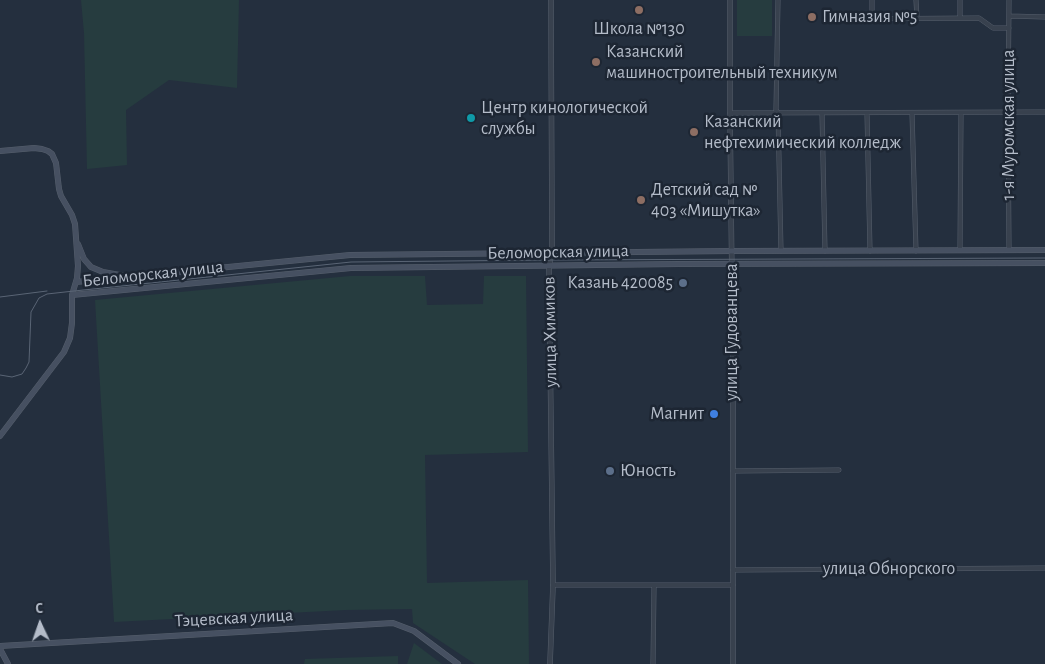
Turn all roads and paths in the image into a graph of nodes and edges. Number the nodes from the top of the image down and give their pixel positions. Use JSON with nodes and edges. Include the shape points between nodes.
{"nodes":[{"id":1,"x":552,"y":0,"type":"edge"},
{"id":2,"x":730,"y":0,"type":"edge"},
{"id":3,"x":778,"y":0,"type":"edge"},
{"id":4,"x":872,"y":0,"type":"edge"},
{"id":5,"x":916,"y":0,"type":"edge"},
{"id":6,"x":960,"y":0,"type":"edge"},
{"id":7,"x":1008,"y":0,"type":"edge"},
{"id":8,"x":1009,"y":16,"type":"junction"},
{"id":9,"x":1045,"y":17,"type":"edge"},
{"id":10,"x":916,"y":18,"type":"junction"},
{"id":11,"x":960,"y":18,"type":"junction"},
{"id":12,"x":839,"y":19,"type":"dead end"},
{"id":13,"x":872,"y":19,"type":"junction"},
{"id":14,"x":1009,"y":28,"type":"junction"},
{"id":15,"x":961,"y":112,"type":"junction"},
{"id":16,"x":1008,"y":112,"type":"junction"},
{"id":17,"x":1045,"y":112,"type":"edge"},
{"id":18,"x":730,"y":113,"type":"junction"},
{"id":19,"x":778,"y":113,"type":"junction"},
{"id":20,"x":822,"y":113,"type":"junction"},
{"id":21,"x":867,"y":113,"type":"junction"},
{"id":22,"x":912,"y":113,"type":"junction"},
{"id":23,"x":0,"y":151,"type":"edge"},
{"id":24,"x":76,"y":239,"type":"junction"},
{"id":25,"x":960,"y":250,"type":"junction"},
{"id":26,"x":1009,"y":250,"type":"junction"},
{"id":27,"x":1045,"y":250,"type":"edge"},
{"id":28,"x":732,"y":251,"type":"junction"},
{"id":29,"x":781,"y":251,"type":"junction"},
{"id":30,"x":825,"y":251,"type":"junction"},
{"id":31,"x":870,"y":251,"type":"junction"},
{"id":32,"x":916,"y":251,"type":"junction"},
{"id":33,"x":552,"y":253,"type":"junction"},
{"id":34,"x":929,"y":257,"type":"junction"},
{"id":35,"x":351,"y":261,"type":"junction"},
{"id":36,"x":1045,"y":263,"type":"edge"},
{"id":37,"x":731,"y":264,"type":"junction"},
{"id":38,"x":549,"y":266,"type":"junction"},
{"id":39,"x":133,"y":277,"type":"junction"},
{"id":40,"x":76,"y":282,"type":"junction"},
{"id":41,"x":72,"y":295,"type":"junction"},
{"id":42,"x":0,"y":436,"type":"edge"},
{"id":43,"x":839,"y":470,"type":"dead end"},
{"id":44,"x":733,"y":471,"type":"junction"},
{"id":45,"x":1045,"y":568,"type":"edge"},
{"id":46,"x":733,"y":570,"type":"junction"},
{"id":47,"x":553,"y":585,"type":"junction"},
{"id":48,"x":733,"y":585,"type":"junction"},
{"id":49,"x":654,"y":586,"type":"junction"},
{"id":50,"x":0,"y":647,"type":"edge"},
{"id":51,"x":8,"y":664,"type":"edge"},
{"id":52,"x":458,"y":664,"type":"edge"},
{"id":53,"x":550,"y":664,"type":"edge"},
{"id":54,"x":653,"y":664,"type":"edge"},
{"id":55,"x":733,"y":664,"type":"edge"}],
"edges":[{"from":1,"to":33,"type":"street","name":"улица Химиков"},
{"from":2,"to":18,"type":"street","name":"улица Гудованцева"},
{"from":3,"to":19,"type":"street"},
{"from":4,"to":13,"type":"street"},
{"from":5,"to":10,"type":"street"},
{"from":6,"to":11,"type":"street"},
{"from":7,"to":8,"type":"street","name":"1-я Муромская улица"},
{"from":8,"to":9,"type":"street"},
{"from":8,"to":14,"type":"street","name":"1-я Муромская улица"},
{"from":10,"to":11,"type":"street"},
{"from":10,"to":13,"type":"street"},
{"from":11,"to":14,"type":"street","via":[[979,18],[993,28]]},
{"from":12,"to":13,"type":"street"},
{"from":14,"to":16,"type":"street","name":"1-я Муромская улица"},
{"from":15,"to":16,"type":"street"},
{"from":15,"to":22,"type":"street"},
{"from":15,"to":25,"type":"street"},
{"from":16,"to":17,"type":"street"},
{"from":16,"to":26,"type":"street","name":"1-я Муромская улица"},
{"from":18,"to":19,"type":"street"},
{"from":18,"to":28,"type":"street","name":"улица Гудованцева"},
{"from":19,"to":20,"type":"street"},
{"from":19,"to":29,"type":"street"},
{"from":20,"to":21,"type":"street"},
{"from":20,"to":30,"type":"street"},
{"from":21,"to":22,"type":"street"},
{"from":21,"to":31,"type":"street"},
{"from":22,"to":32,"type":"street"},
{"from":23,"to":24,"type":"main road","via":[[34,148],[52,154],[61,196],[75,224]]},
{"from":24,"to":39,"type":"main road","via":[[91,267]]},
{"from":24,"to":40,"type":"main road"},
{"from":25,"to":26,"type":"main road","name":"Беломорская улица"},
{"from":25,"to":34,"type":"main road","name":"Беломорская улица"},
{"from":26,"to":27,"type":"main road","name":"Беломорская улица"},
{"from":28,"to":29,"type":"main road","name":"Беломорская улица"},
{"from":28,"to":33,"type":"main road","name":"Беломорская улица"},
{"from":28,"to":37,"type":"street","name":"улица Гудованцева"},
{"from":29,"to":30,"type":"main road","name":"Беломорская улица"},
{"from":30,"to":31,"type":"main road","name":"Беломорская улица"},
{"from":31,"to":32,"type":"main road","name":"Беломорская улица"},
{"from":32,"to":34,"type":"main road","name":"Беломорская улица"},
{"from":33,"to":35,"type":"main road","name":"Беломорская улица"},
{"from":33,"to":38,"type":"street","name":"улица Химиков"},
{"from":34,"to":36,"type":"main road","name":"Беломорская улица"},
{"from":34,"to":37,"type":"main road","name":"Беломорская улица"},
{"from":35,"to":38,"type":"main road","name":"Беломорская улица"},
{"from":35,"to":39,"type":"main road","name":"Беломорская улица"},
{"from":35,"to":41,"type":"main road","name":"Беломорская улица"},
{"from":37,"to":38,"type":"main road","name":"Беломорская улица"},
{"from":37,"to":44,"type":"street","name":"улица Гудованцева"},
{"from":38,"to":47,"type":"street","name":"улица Химиков"},
{"from":39,"to":40,"type":"main road","name":"Беломорская улица"},
{"from":40,"to":41,"type":"main road"},
{"from":41,"to":42,"type":"main road","via":[[70,338],[64,352]]},
{"from":43,"to":44,"type":"street"},
{"from":44,"to":46,"type":"street","name":"улица Гудованцева"},
{"from":45,"to":46,"type":"street","name":"улица Обнорского"},
{"from":46,"to":48,"type":"street","name":"улица Гудованцева"},
{"from":47,"to":49,"type":"street"},
{"from":47,"to":53,"type":"street","name":"улица Химиков"},
{"from":48,"to":49,"type":"street"},
{"from":48,"to":55,"type":"street","name":"улица Гудованцева"},
{"from":49,"to":54,"type":"street"},
{"from":50,"to":51,"type":"main road"},
{"from":50,"to":52,"type":"main road","name":"Тэцевская улица","via":[[393,624],[414,631]]}]}
